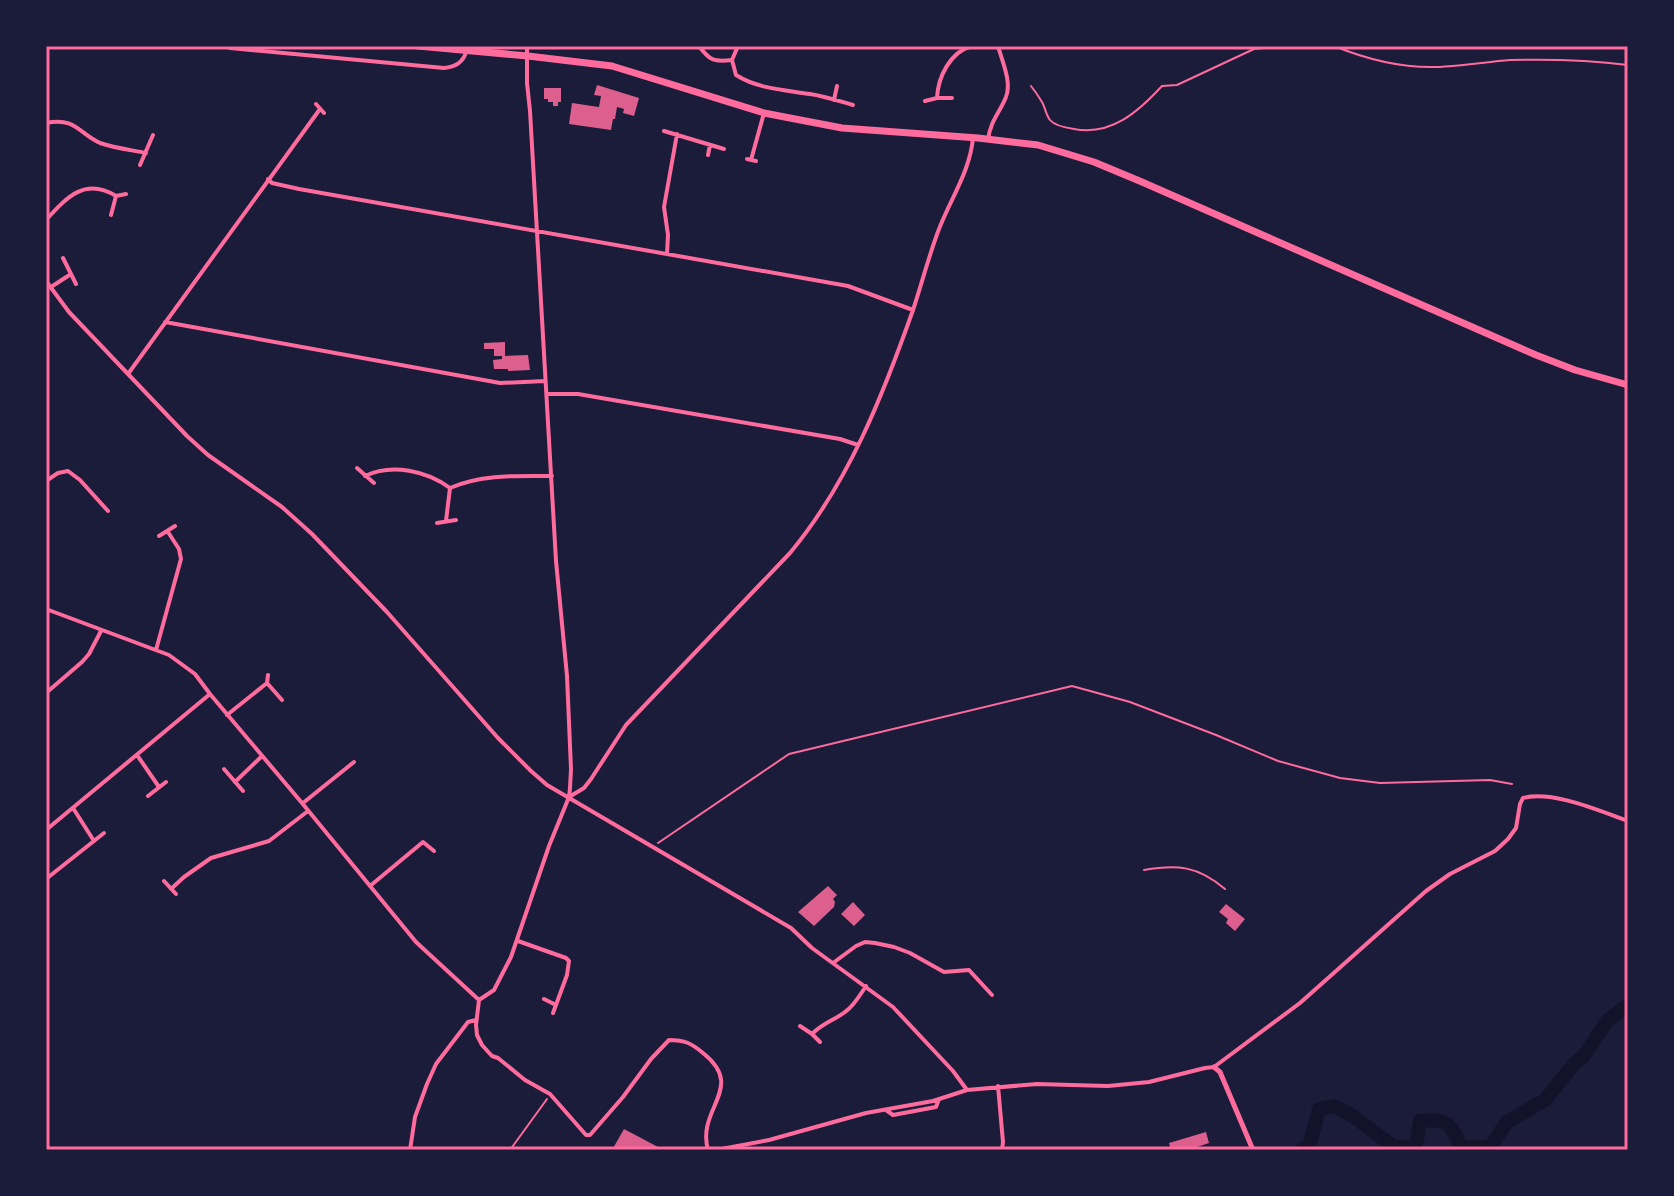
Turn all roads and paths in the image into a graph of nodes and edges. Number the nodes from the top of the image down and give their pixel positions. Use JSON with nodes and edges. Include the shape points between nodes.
{"nodes":[{"id":1,"x":418,"y":46,"type":"edge"},
{"id":2,"x":527,"y":46,"type":"edge"},
{"id":3,"x":699,"y":46,"type":"edge"},
{"id":4,"x":738,"y":46,"type":"edge"},
{"id":5,"x":972,"y":46,"type":"edge"},
{"id":6,"x":998,"y":46,"type":"edge"},
{"id":7,"x":1284,"y":46,"type":"edge"},
{"id":8,"x":1334,"y":46,"type":"edge"},
{"id":9,"x":230,"y":48,"type":"edge"},
{"id":10,"x":466,"y":51,"type":"junction"},
{"id":11,"x":527,"y":56,"type":"junction"},
{"id":12,"x":732,"y":60,"type":"junction"},
{"id":13,"x":1628,"y":65,"type":"edge"},
{"id":14,"x":837,"y":86,"type":"dead end"},
{"id":15,"x":1031,"y":86,"type":"dead end"},
{"id":16,"x":937,"y":98,"type":"junction"},
{"id":17,"x":952,"y":98,"type":"dead end"},
{"id":18,"x":834,"y":100,"type":"junction"},
{"id":19,"x":925,"y":101,"type":"dead end"},
{"id":20,"x":853,"y":105,"type":"dead end"},
{"id":21,"x":320,"y":109,"type":"dead end"},
{"id":22,"x":764,"y":113,"type":"junction"},
{"id":23,"x":46,"y":123,"type":"edge"},
{"id":24,"x":664,"y":131,"type":"dead end"},
{"id":25,"x":677,"y":134,"type":"junction"},
{"id":26,"x":153,"y":135,"type":"dead end"},
{"id":27,"x":973,"y":138,"type":"junction"},
{"id":28,"x":988,"y":139,"type":"junction"},
{"id":29,"x":710,"y":145,"type":"junction"},
{"id":30,"x":724,"y":149,"type":"dead end"},
{"id":31,"x":146,"y":153,"type":"junction"},
{"id":32,"x":708,"y":155,"type":"dead end"},
{"id":33,"x":751,"y":160,"type":"dead end"},
{"id":34,"x":140,"y":165,"type":"dead end"},
{"id":35,"x":268,"y":179,"type":"junction"},
{"id":36,"x":126,"y":194,"type":"dead end"},
{"id":37,"x":116,"y":196,"type":"junction"},
{"id":38,"x":111,"y":215,"type":"dead end"},
{"id":39,"x":46,"y":220,"type":"edge"},
{"id":40,"x":537,"y":231,"type":"junction"},
{"id":41,"x":667,"y":254,"type":"junction"},
{"id":42,"x":63,"y":258,"type":"dead end"},
{"id":43,"x":71,"y":274,"type":"junction"},
{"id":44,"x":46,"y":281,"type":"edge"},
{"id":45,"x":76,"y":284,"type":"dead end"},
{"id":46,"x":51,"y":287,"type":"junction"},
{"id":47,"x":913,"y":310,"type":"junction"},
{"id":48,"x":165,"y":322,"type":"junction"},
{"id":49,"x":128,"y":374,"type":"junction"},
{"id":50,"x":546,"y":381,"type":"junction"},
{"id":51,"x":1628,"y":385,"type":"edge"},
{"id":52,"x":547,"y":394,"type":"junction"},
{"id":53,"x":858,"y":445,"type":"junction"},
{"id":54,"x":357,"y":468,"type":"dead end"},
{"id":55,"x":365,"y":476,"type":"junction"},
{"id":56,"x":552,"y":476,"type":"junction"},
{"id":57,"x":46,"y":481,"type":"edge"},
{"id":58,"x":374,"y":483,"type":"dead end"},
{"id":59,"x":450,"y":488,"type":"junction"},
{"id":60,"x":95,"y":496,"type":"junction"},
{"id":61,"x":90,"y":502,"type":"dead end"},
{"id":62,"x":108,"y":511,"type":"dead end"},
{"id":63,"x":456,"y":520,"type":"dead end"},
{"id":64,"x":446,"y":521,"type":"junction"},
{"id":65,"x":437,"y":523,"type":"dead end"},
{"id":66,"x":175,"y":526,"type":"dead end"},
{"id":67,"x":168,"y":532,"type":"junction"},
{"id":68,"x":159,"y":536,"type":"dead end"},
{"id":69,"x":46,"y":609,"type":"edge"},
{"id":70,"x":101,"y":631,"type":"junction"},
{"id":71,"x":156,"y":650,"type":"junction"},
{"id":72,"x":268,"y":675,"type":"dead end"},
{"id":73,"x":267,"y":683,"type":"junction"},
{"id":74,"x":46,"y":693,"type":"edge"},
{"id":75,"x":210,"y":694,"type":"junction"},
{"id":76,"x":282,"y":700,"type":"dead end"},
{"id":77,"x":227,"y":715,"type":"junction"},
{"id":78,"x":137,"y":755,"type":"junction"},
{"id":79,"x":262,"y":756,"type":"junction"},
{"id":80,"x":354,"y":762,"type":"dead end"},
{"id":81,"x":224,"y":769,"type":"dead end"},
{"id":82,"x":166,"y":782,"type":"dead end"},
{"id":83,"x":235,"y":782,"type":"junction"},
{"id":84,"x":1512,"y":784,"type":"dead end"},
{"id":85,"x":159,"y":787,"type":"junction"},
{"id":86,"x":243,"y":791,"type":"dead end"},
{"id":87,"x":148,"y":796,"type":"dead end"},
{"id":88,"x":569,"y":797,"type":"junction"},
{"id":89,"x":302,"y":803,"type":"junction"},
{"id":90,"x":73,"y":808,"type":"junction"},
{"id":91,"x":308,"y":811,"type":"junction"},
{"id":92,"x":1628,"y":821,"type":"edge"},
{"id":93,"x":46,"y":830,"type":"edge"},
{"id":94,"x":104,"y":833,"type":"dead end"},
{"id":95,"x":94,"y":841,"type":"junction"},
{"id":96,"x":652,"y":848,"type":"junction"},
{"id":97,"x":434,"y":851,"type":"dead end"},
{"id":98,"x":1144,"y":870,"type":"dead end"},
{"id":99,"x":46,"y":879,"type":"edge"},
{"id":100,"x":164,"y":881,"type":"dead end"},
{"id":101,"x":370,"y":886,"type":"junction"},
{"id":102,"x":171,"y":889,"type":"junction"},
{"id":103,"x":1225,"y":889,"type":"dead end"},
{"id":104,"x":176,"y":894,"type":"dead end"},
{"id":105,"x":518,"y":941,"type":"junction"},
{"id":106,"x":833,"y":963,"type":"junction"},
{"id":107,"x":866,"y":986,"type":"junction"},
{"id":108,"x":992,"y":995,"type":"dead end"},
{"id":109,"x":544,"y":999,"type":"dead end"},
{"id":110,"x":479,"y":1000,"type":"junction"},
{"id":111,"x":556,"y":1005,"type":"junction"},
{"id":112,"x":553,"y":1013,"type":"dead end"},
{"id":113,"x":476,"y":1020,"type":"junction"},
{"id":114,"x":800,"y":1026,"type":"dead end"},
{"id":115,"x":812,"y":1034,"type":"junction"},
{"id":116,"x":820,"y":1042,"type":"dead end"},
{"id":117,"x":1214,"y":1067,"type":"junction"},
{"id":118,"x":998,"y":1086,"type":"junction"},
{"id":119,"x":967,"y":1090,"type":"junction"},
{"id":120,"x":550,"y":1094,"type":"junction"},
{"id":121,"x":410,"y":1150,"type":"edge"},
{"id":122,"x":510,"y":1150,"type":"edge"},
{"id":123,"x":708,"y":1150,"type":"edge"},
{"id":124,"x":716,"y":1150,"type":"edge"},
{"id":125,"x":1002,"y":1150,"type":"edge"},
{"id":126,"x":1253,"y":1150,"type":"edge"}],
"edges":[{"from":1,"to":10,"type":"main road"},
{"from":2,"to":11,"type":"street"},
{"from":3,"to":12,"type":"street","via":[[713,60]]},
{"from":4,"to":12,"type":"street"},
{"from":5,"to":16,"type":"street","via":[[960,51],[940,77]]},
{"from":6,"to":28,"type":"street","via":[[1008,90]]},
{"from":7,"to":15,"type":"path","via":[[1254,49],[1177,85],[1162,86],[1106,128],[1085,131],[1050,119]]},
{"from":8,"to":13,"type":"path","via":[[1413,66],[1565,59]]},
{"from":9,"to":10,"type":"street","via":[[444,68],[462,62]]},
{"from":10,"to":11,"type":"main road"},
{"from":11,"to":22,"type":"main road","via":[[612,66]]},
{"from":11,"to":40,"type":"street"},
{"from":12,"to":18,"type":"street","via":[[736,75],[743,79]]},
{"from":14,"to":18,"type":"street"},
{"from":16,"to":17,"type":"street"},
{"from":16,"to":19,"type":"street"},
{"from":18,"to":20,"type":"street"},
{"from":21,"to":35,"type":"street"},
{"from":22,"to":27,"type":"main road","via":[[851,129]]},
{"from":22,"to":33,"type":"street"},
{"from":23,"to":31,"type":"street","via":[[65,122],[101,143]]},
{"from":24,"to":25,"type":"street"},
{"from":25,"to":29,"type":"street"},
{"from":25,"to":41,"type":"street","via":[[664,207]]},
{"from":26,"to":31,"type":"street"},
{"from":27,"to":28,"type":"main road"},
{"from":27,"to":47,"type":"street"},
{"from":28,"to":51,"type":"main road","via":[[1038,145],[1094,162],[1536,355]]},
{"from":29,"to":30,"type":"street"},
{"from":29,"to":32,"type":"street"},
{"from":31,"to":34,"type":"street"},
{"from":35,"to":40,"type":"street"},
{"from":35,"to":48,"type":"street"},
{"from":36,"to":37,"type":"street"},
{"from":37,"to":38,"type":"street"},
{"from":37,"to":39,"type":"street","via":[[85,188]]},
{"from":40,"to":41,"type":"street"},
{"from":40,"to":50,"type":"street"},
{"from":41,"to":47,"type":"street","via":[[848,286]]},
{"from":42,"to":43,"type":"street"},
{"from":43,"to":45,"type":"street"},
{"from":43,"to":46,"type":"street"},
{"from":44,"to":46,"type":"street"},
{"from":46,"to":49,"type":"street"},
{"from":47,"to":53,"type":"street"},
{"from":48,"to":49,"type":"street"},
{"from":48,"to":50,"type":"street","via":[[500,383]]},
{"from":49,"to":88,"type":"street","via":[[208,455],[312,534],[517,757]]},
{"from":50,"to":52,"type":"street"},
{"from":52,"to":53,"type":"street","via":[[578,394]]},
{"from":52,"to":56,"type":"street"},
{"from":53,"to":88,"type":"street","via":[[811,527],[626,725],[584,788]]},
{"from":54,"to":55,"type":"street"},
{"from":55,"to":58,"type":"street"},
{"from":55,"to":59,"type":"street","via":[[385,469],[407,471],[426,474]]},
{"from":56,"to":59,"type":"street","via":[[488,478]]},
{"from":56,"to":88,"type":"street","via":[[567,676]]},
{"from":57,"to":60,"type":"street","via":[[68,471]]},
{"from":59,"to":64,"type":"street"},
{"from":60,"to":61,"type":"street"},
{"from":60,"to":62,"type":"street"},
{"from":63,"to":64,"type":"street"},
{"from":64,"to":65,"type":"street"},
{"from":66,"to":67,"type":"street"},
{"from":67,"to":68,"type":"street"},
{"from":67,"to":71,"type":"street","via":[[181,559]]},
{"from":69,"to":70,"type":"street"},
{"from":70,"to":71,"type":"street"},
{"from":70,"to":74,"type":"street","via":[[82,662]]},
{"from":71,"to":75,"type":"street","via":[[195,674]]},
{"from":72,"to":73,"type":"street"},
{"from":73,"to":76,"type":"street"},
{"from":73,"to":77,"type":"street"},
{"from":75,"to":77,"type":"street"},
{"from":75,"to":78,"type":"street"},
{"from":77,"to":79,"type":"street"},
{"from":78,"to":85,"type":"street"},
{"from":78,"to":90,"type":"street"},
{"from":79,"to":83,"type":"street"},
{"from":79,"to":89,"type":"street"},
{"from":80,"to":89,"type":"street"},
{"from":81,"to":83,"type":"street"},
{"from":82,"to":85,"type":"street"},
{"from":83,"to":86,"type":"street"},
{"from":84,"to":96,"type":"path","via":[[1340,778],[1278,761],[1130,702],[1072,686],[789,754]]},
{"from":85,"to":87,"type":"street"},
{"from":88,"to":96,"type":"street"},
{"from":88,"to":105,"type":"street"},
{"from":89,"to":91,"type":"street"},
{"from":90,"to":93,"type":"street"},
{"from":90,"to":95,"type":"street"},
{"from":91,"to":101,"type":"street"},
{"from":91,"to":102,"type":"street","via":[[269,841],[211,858]]},
{"from":92,"to":117,"type":"street","via":[[1578,804],[1523,798],[1516,828],[1495,851],[1426,891],[1300,1003]]},
{"from":94,"to":95,"type":"street"},
{"from":95,"to":99,"type":"street"},
{"from":96,"to":106,"type":"street","via":[[791,928]]},
{"from":97,"to":101,"type":"street","via":[[423,842]]},
{"from":98,"to":103,"type":"path","via":[[1184,867]]},
{"from":100,"to":102,"type":"street"},
{"from":101,"to":110,"type":"street","via":[[416,942]]},
{"from":102,"to":104,"type":"street"},
{"from":105,"to":110,"type":"street","via":[[494,990]]},
{"from":105,"to":111,"type":"street","via":[[569,961]]},
{"from":106,"to":107,"type":"street"},
{"from":106,"to":108,"type":"street","via":[[856,946],[875,943],[910,953],[944,972],[969,970]]},
{"from":107,"to":115,"type":"street","via":[[852,1006]]},
{"from":107,"to":119,"type":"street","via":[[912,1026]]},
{"from":109,"to":111,"type":"street"},
{"from":110,"to":113,"type":"street"},
{"from":111,"to":112,"type":"street"},
{"from":113,"to":120,"type":"street","via":[[477,1035],[488,1052]]},
{"from":113,"to":121,"type":"street","via":[[468,1022],[436,1064],[415,1117]]},
{"from":114,"to":115,"type":"street"},
{"from":115,"to":116,"type":"street"},
{"from":117,"to":118,"type":"street","via":[[1108,1086]]},
{"from":117,"to":126,"type":"street"},
{"from":118,"to":119,"type":"street"},
{"from":118,"to":125,"type":"street"},
{"from":119,"to":124,"type":"street"},
{"from":120,"to":122,"type":"path"},
{"from":120,"to":123,"type":"street","via":[[590,1135],[669,1040],[682,1040],[720,1072],[721,1090],[706,1127]]}]}
